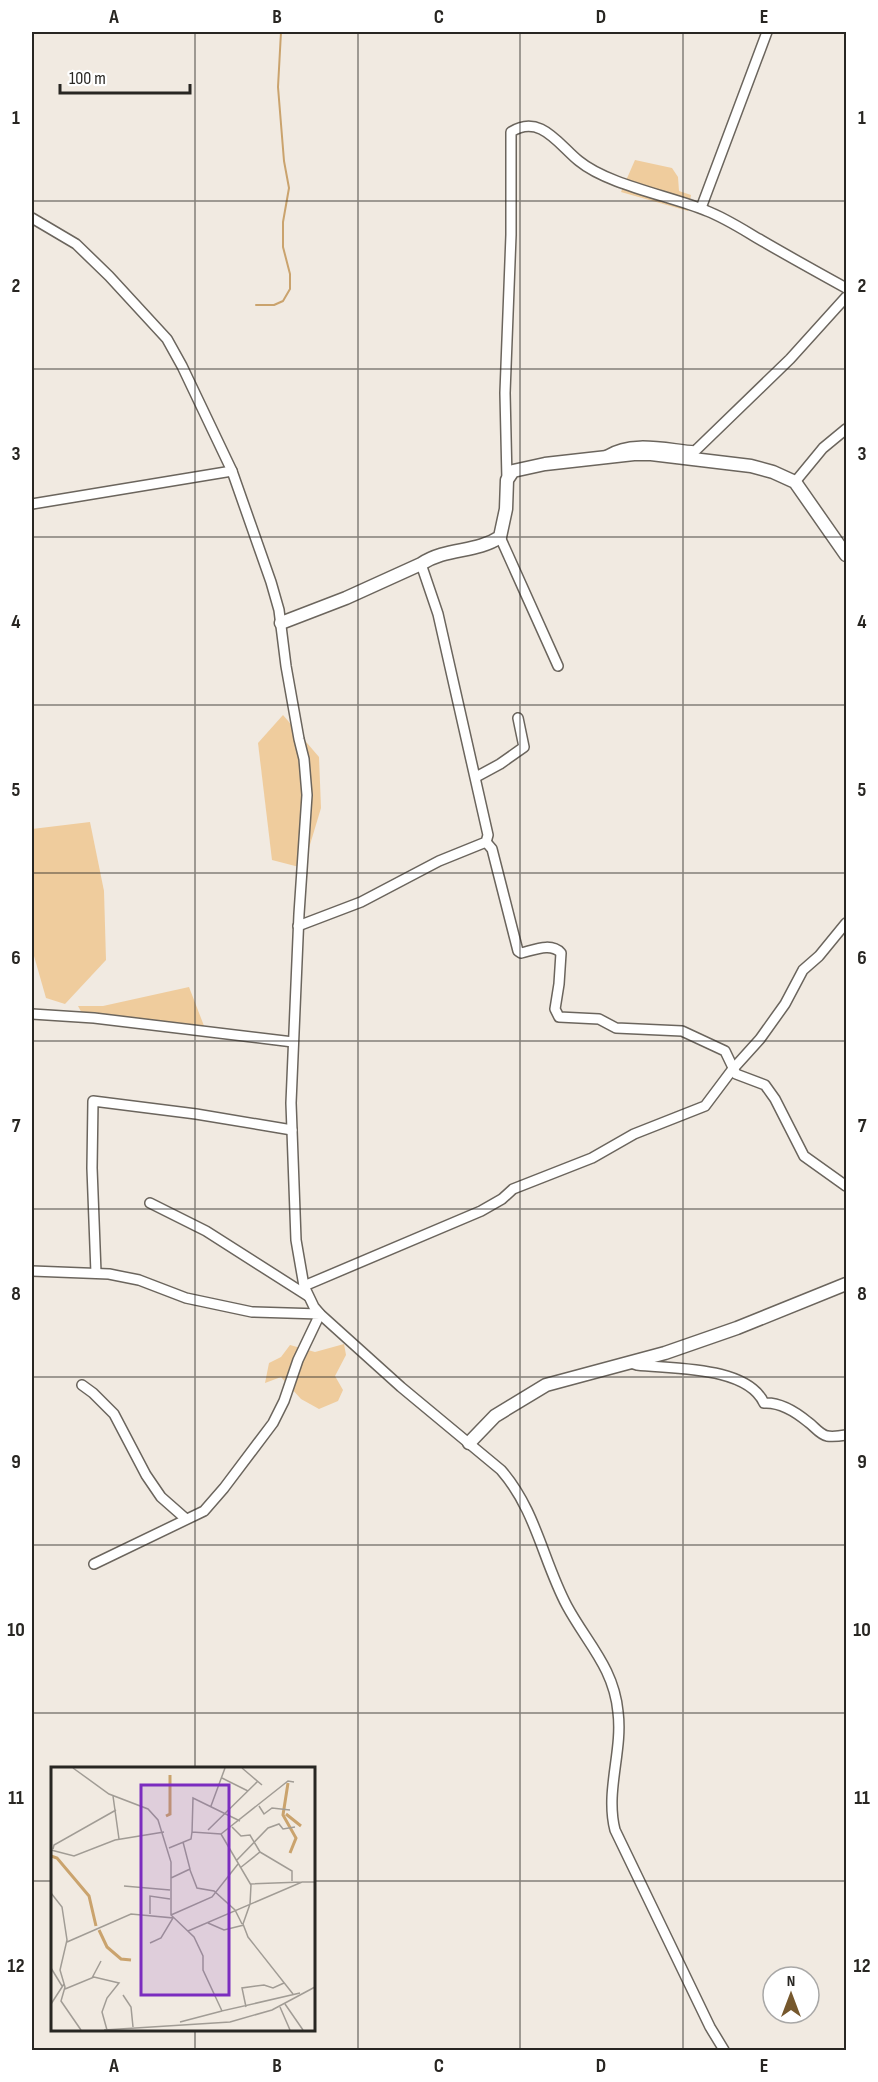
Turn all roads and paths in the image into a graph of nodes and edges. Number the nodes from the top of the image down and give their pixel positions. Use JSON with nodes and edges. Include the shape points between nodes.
{"nodes":[{"id":1,"x":767,"y":32,"type":"edge"},
{"id":2,"x":701,"y":208,"type":"junction"},
{"id":3,"x":32,"y":218,"type":"edge"},
{"id":4,"x":846,"y":288,"type":"edge"},
{"id":5,"x":846,"y":297,"type":"edge"},
{"id":6,"x":846,"y":429,"type":"edge"},
{"id":7,"x":605,"y":457,"type":"junction"},
{"id":8,"x":232,"y":471,"type":"junction"},
{"id":9,"x":507,"y":480,"type":"junction"},
{"id":10,"x":795,"y":482,"type":"junction"},
{"id":11,"x":32,"y":504,"type":"edge"},
{"id":12,"x":500,"y":537,"type":"junction"},
{"id":13,"x":846,"y":555,"type":"edge"},
{"id":14,"x":421,"y":564,"type":"junction"},
{"id":15,"x":281,"y":623,"type":"junction"},
{"id":16,"x":558,"y":666,"type":"dead end"},
{"id":17,"x":518,"y":718,"type":"dead end"},
{"id":18,"x":476,"y":777,"type":"junction"},
{"id":19,"x":486,"y":842,"type":"junction"},
{"id":20,"x":846,"y":922,"type":"edge"},
{"id":21,"x":298,"y":926,"type":"junction"},
{"id":22,"x":32,"y":1014,"type":"edge"},
{"id":23,"x":293,"y":1042,"type":"junction"},
{"id":24,"x":732,"y":1070,"type":"junction"},
{"id":25,"x":292,"y":1130,"type":"junction"},
{"id":26,"x":846,"y":1186,"type":"edge"},
{"id":27,"x":150,"y":1203,"type":"dead end"},
{"id":28,"x":32,"y":1271,"type":"edge"},
{"id":29,"x":96,"y":1273,"type":"junction"},
{"id":30,"x":846,"y":1284,"type":"edge"},
{"id":31,"x":304,"y":1286,"type":"junction"},
{"id":32,"x":310,"y":1298,"type":"junction"},
{"id":33,"x":320,"y":1314,"type":"junction"},
{"id":34,"x":628,"y":1362,"type":"junction"},
{"id":35,"x":82,"y":1385,"type":"dead end"},
{"id":36,"x":846,"y":1435,"type":"edge"},
{"id":37,"x":469,"y":1443,"type":"junction"},
{"id":38,"x":186,"y":1519,"type":"junction"},
{"id":39,"x":94,"y":1564,"type":"dead end"},
{"id":40,"x":724,"y":2050,"type":"edge"}],
"edges":[{"from":1,"to":2,"type":"street"},
{"from":2,"to":4,"type":"street"},
{"from":2,"to":9,"type":"street","via":[[602,174],[580,163],[538,127],[522,126],[511,132]]},
{"from":3,"to":8,"type":"street","via":[[76,244],[162,333]]},
{"from":5,"to":7,"type":"street","via":[[790,359],[695,451],[642,445],[617,449]]},
{"from":6,"to":10,"type":"street","via":[[823,448]]},
{"from":7,"to":9,"type":"street","via":[[513,471]]},
{"from":7,"to":10,"type":"street","via":[[651,454],[751,466]]},
{"from":8,"to":11,"type":"street"},
{"from":8,"to":15,"type":"street","via":[[271,582]]},
{"from":9,"to":12,"type":"street"},
{"from":10,"to":13,"type":"street"},
{"from":12,"to":14,"type":"street","via":[[482,546],[431,557]]},
{"from":12,"to":16,"type":"street"},
{"from":14,"to":15,"type":"street"},
{"from":14,"to":18,"type":"street","via":[[438,614]]},
{"from":15,"to":21,"type":"street","via":[[306,777]]},
{"from":17,"to":18,"type":"street","via":[[524,747]]},
{"from":18,"to":19,"type":"street","via":[[488,835]]},
{"from":19,"to":21,"type":"street","via":[[361,902]]},
{"from":19,"to":24,"type":"street","via":[[492,849],[518,951],[547,947],[557,948],[561,953],[555,1009],[559,1017],[599,1019],[616,1028],[682,1032],[725,1051]]},
{"from":20,"to":24,"type":"street","via":[[803,970],[785,1004]]},
{"from":21,"to":23,"type":"street"},
{"from":22,"to":23,"type":"street"},
{"from":23,"to":25,"type":"street"},
{"from":24,"to":26,"type":"street","via":[[765,1085],[804,1156]]},
{"from":24,"to":31,"type":"street","via":[[705,1106],[513,1189],[481,1211]]},
{"from":25,"to":29,"type":"street","via":[[93,1101]]},
{"from":25,"to":31,"type":"street","via":[[296,1240]]},
{"from":27,"to":32,"type":"street","via":[[206,1231]]},
{"from":28,"to":29,"type":"street"},
{"from":29,"to":33,"type":"street","via":[[139,1280],[186,1298],[252,1312]]},
{"from":30,"to":34,"type":"street","via":[[737,1328]]},
{"from":31,"to":32,"type":"street"},
{"from":32,"to":33,"type":"street"},
{"from":33,"to":37,"type":"street"},
{"from":33,"to":38,"type":"street","via":[[273,1423],[204,1511]]},
{"from":34,"to":36,"type":"street","via":[[718,1373],[747,1385],[764,1403],[783,1407],[820,1433]]},
{"from":34,"to":37,"type":"street","via":[[546,1385],[495,1416]]},
{"from":35,"to":38,"type":"street","via":[[114,1414],[161,1497]]},
{"from":37,"to":40,"type":"street","via":[[501,1470],[518,1492],[567,1605],[611,1677],[619,1715],[612,1789],[615,1830]]},
{"from":38,"to":39,"type":"street"}]}
